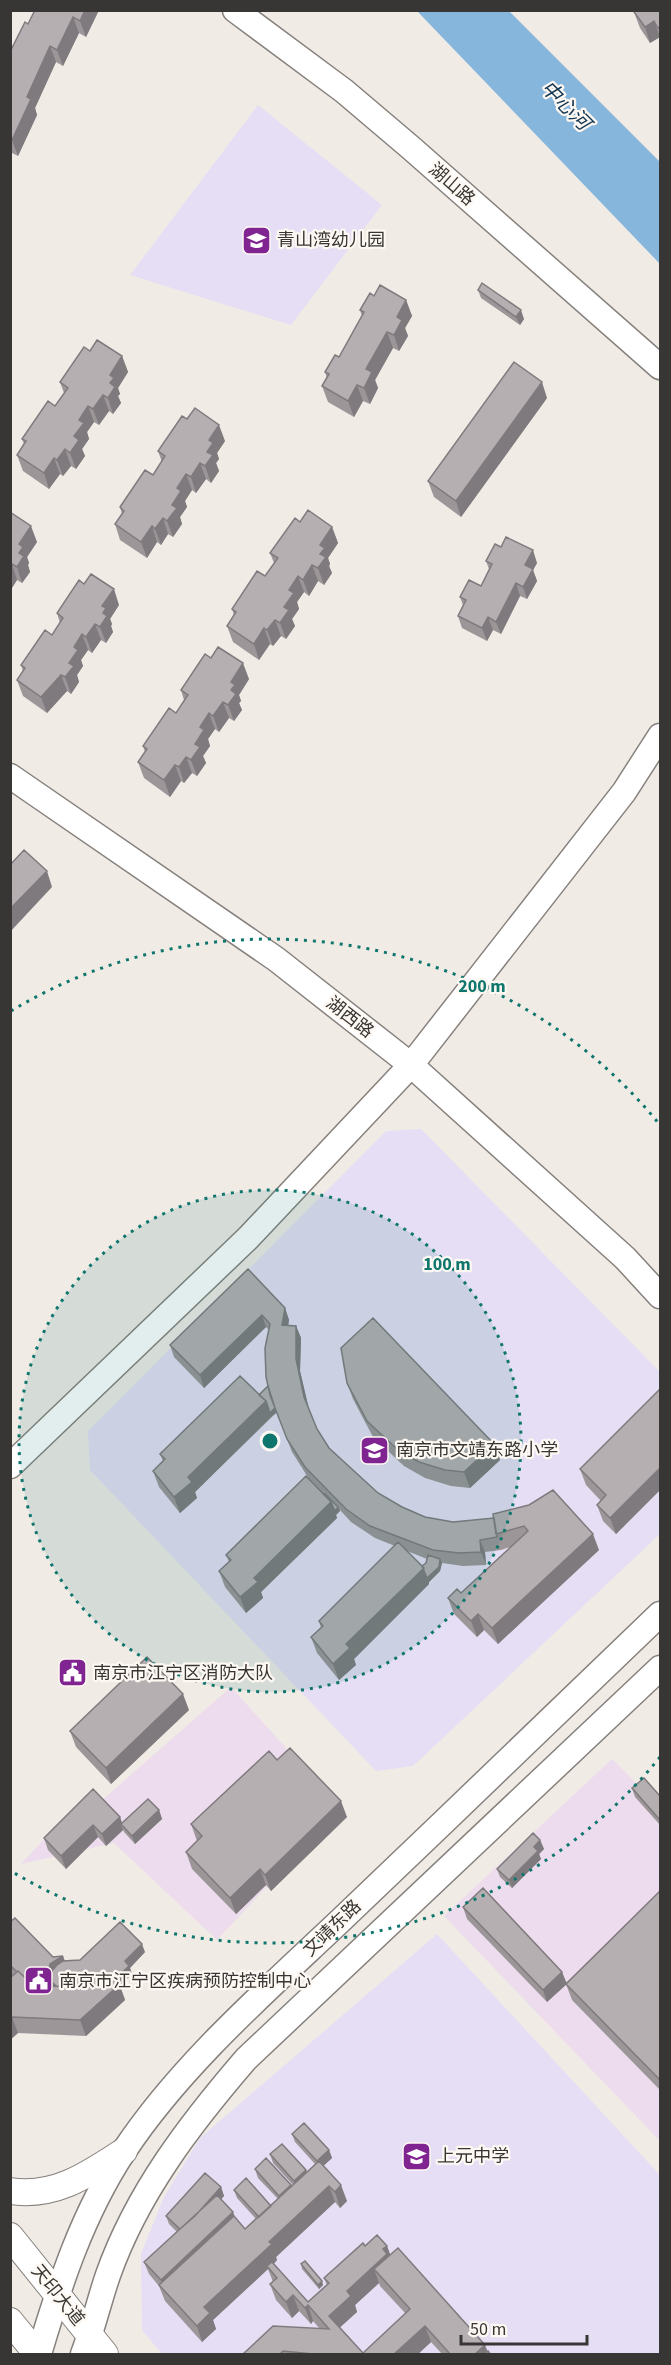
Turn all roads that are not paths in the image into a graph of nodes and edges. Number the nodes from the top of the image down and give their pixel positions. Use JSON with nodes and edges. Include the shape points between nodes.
{"nodes":[{"id":1,"x":235,"y":10,"type":"edge"},
{"id":2,"x":660,"y":367,"type":"edge"},
{"id":3,"x":660,"y":736,"type":"edge"},
{"id":4,"x":10,"y":776,"type":"edge"},
{"id":5,"x":411,"y":1065,"type":"junction"},
{"id":6,"x":660,"y":1296,"type":"edge"},
{"id":7,"x":10,"y":1466,"type":"edge"},
{"id":8,"x":660,"y":1614,"type":"edge"},
{"id":9,"x":660,"y":1668,"type":"edge"},
{"id":10,"x":124,"y":2151,"type":"junction"},
{"id":11,"x":10,"y":2191,"type":"edge"},
{"id":12,"x":10,"y":2236,"type":"edge"},
{"id":13,"x":57,"y":2294,"type":"junction"},
{"id":14,"x":10,"y":2321,"type":"edge"},
{"id":15,"x":93,"y":2348,"type":"edge"},
{"id":16,"x":38,"y":2355,"type":"edge"}],
"edges":[{"from":1,"to":2,"type":"main road","name":"湖山路","via":[[344,91]]},
{"from":3,"to":5,"type":"main road","via":[[603,819]]},
{"from":4,"to":5,"type":"main road","name":"湖西路","via":[[276,958]]},
{"from":5,"to":6,"type":"main road","name":"湖西路","via":[[625,1258]]},
{"from":5,"to":7,"type":"main road","via":[[248,1238]]},
{"from":8,"to":10,"type":"main road","name":"文靖东路","via":[[252,2005],[186,2073]]},
{"from":9,"to":15,"type":"main road","name":"文靖东路","via":[[246,2059],[203,2109],[164,2163],[133,2217],[108,2275]]},
{"from":10,"to":11,"type":"main road","via":[[71,2184],[21,2193]]},
{"from":10,"to":13,"type":"main road","name":"文靖东路","via":[[77,2241]]},
{"from":12,"to":13,"type":"main road","name":"天印大道"},
{"from":13,"to":15,"type":"main road","name":"天印大道"},
{"from":13,"to":16,"type":"main road","name":"文靖东路"},
{"from":14,"to":16,"type":"main road"}]}
